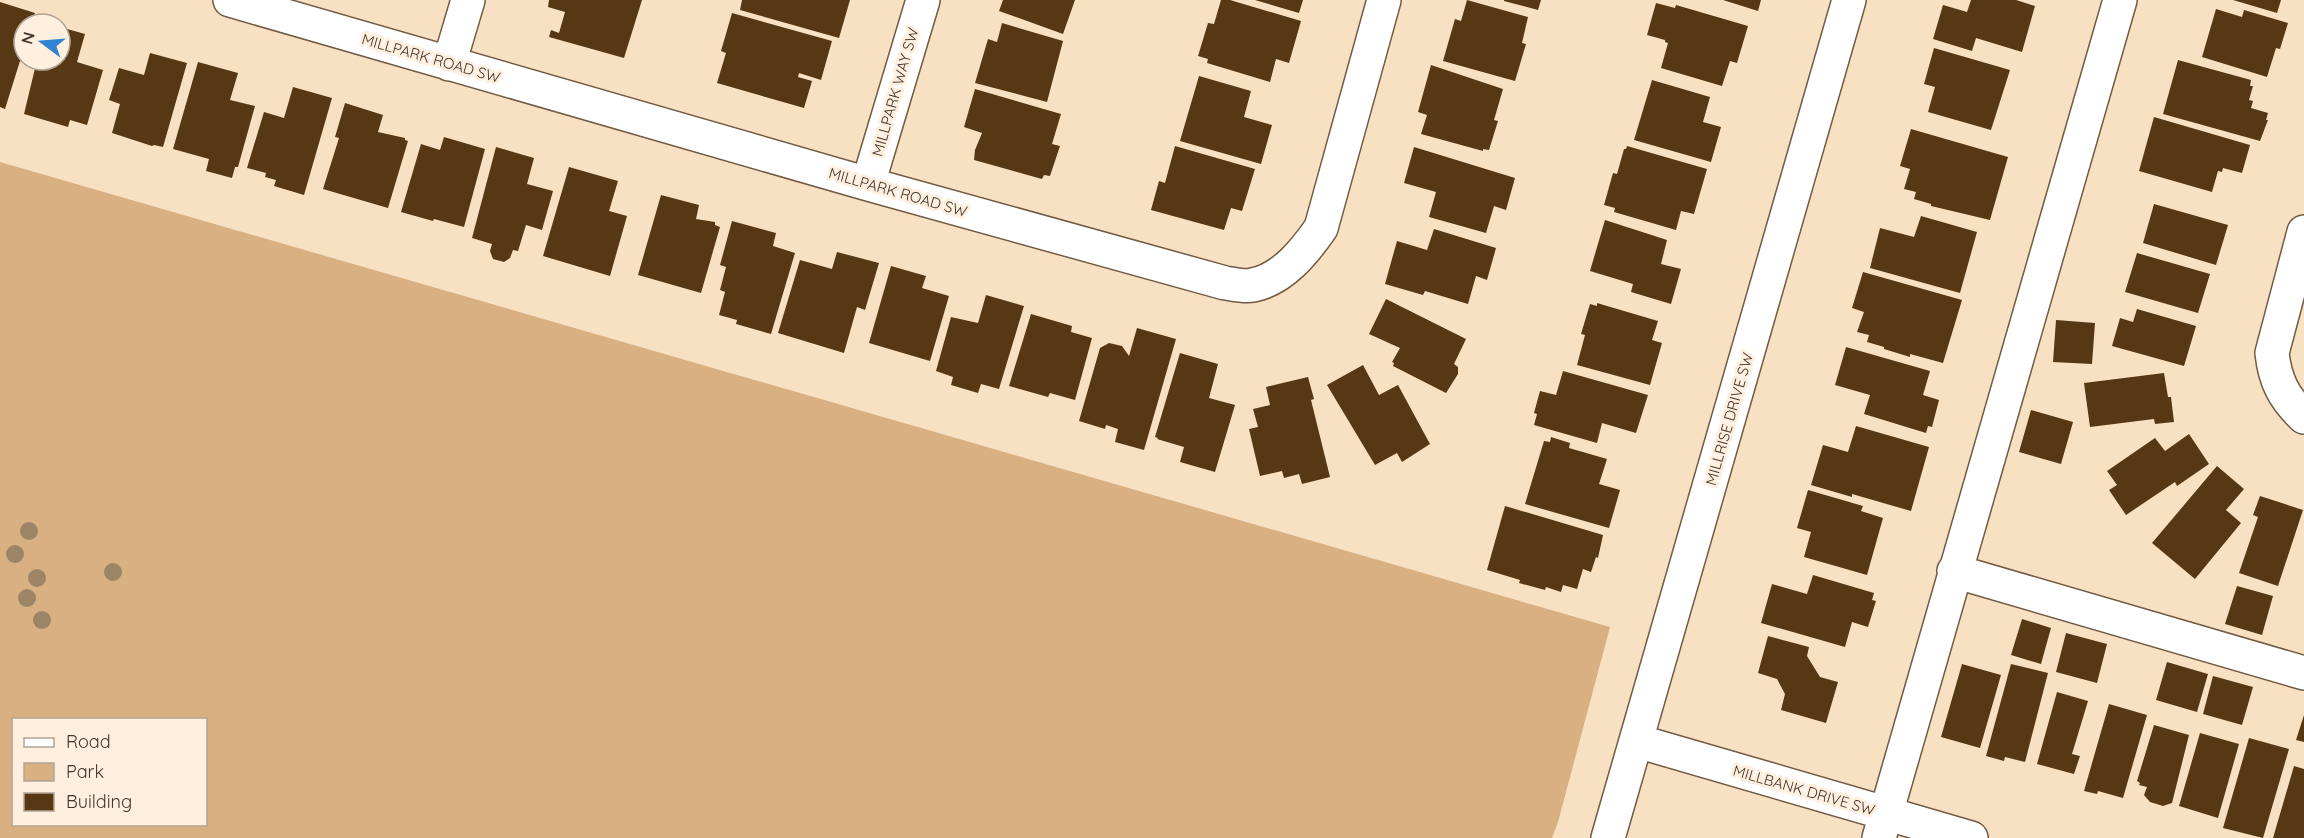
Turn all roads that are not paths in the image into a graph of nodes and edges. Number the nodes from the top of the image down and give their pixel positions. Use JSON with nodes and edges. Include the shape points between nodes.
{"nodes":[{"id":1,"x":230,"y":0,"type":"edge"},
{"id":2,"x":468,"y":0,"type":"edge"},
{"id":3,"x":923,"y":0,"type":"edge"},
{"id":4,"x":1384,"y":0,"type":"edge"},
{"id":5,"x":1849,"y":0,"type":"edge"},
{"id":6,"x":2120,"y":0,"type":"edge"},
{"id":7,"x":449,"y":64,"type":"junction"},
{"id":8,"x":868,"y":184,"type":"junction"},
{"id":9,"x":2304,"y":232,"type":"edge"},
{"id":10,"x":2304,"y":417,"type":"edge"},
{"id":11,"x":1954,"y":571,"type":"junction"},
{"id":12,"x":2304,"y":673,"type":"edge"},
{"id":13,"x":1636,"y":741,"type":"junction"},
{"id":14,"x":1882,"y":826,"type":"edge"},
{"id":15,"x":1608,"y":838,"type":"edge"},
{"id":16,"x":1971,"y":838,"type":"edge"}],
"edges":[{"from":1,"to":7,"type":"street","name":"MILLPARK ROAD SW"},
{"from":2,"to":7,"type":"street"},
{"from":3,"to":8,"type":"street","name":"MILLPARK WAY SW"},
{"from":4,"to":8,"type":"street","name":"MILLPARK ROAD SW","via":[[1321,228],[1304,254],[1253,285],[1225,283]]},
{"from":5,"to":13,"type":"street","name":"MILLRISE DRIVE SW"},
{"from":6,"to":11,"type":"street"},
{"from":7,"to":8,"type":"street","name":"MILLPARK ROAD SW"},
{"from":9,"to":10,"type":"street","via":[[2272,353],[2279,387]]},
{"from":11,"to":12,"type":"street"},
{"from":11,"to":14,"type":"street"},
{"from":13,"to":14,"type":"street","name":"MILLBANK DRIVE SW"},
{"from":13,"to":15,"type":"street","name":"MILLRISE DRIVE SW"},
{"from":14,"to":16,"type":"street","name":"MILLBANK DRIVE SW"}]}
